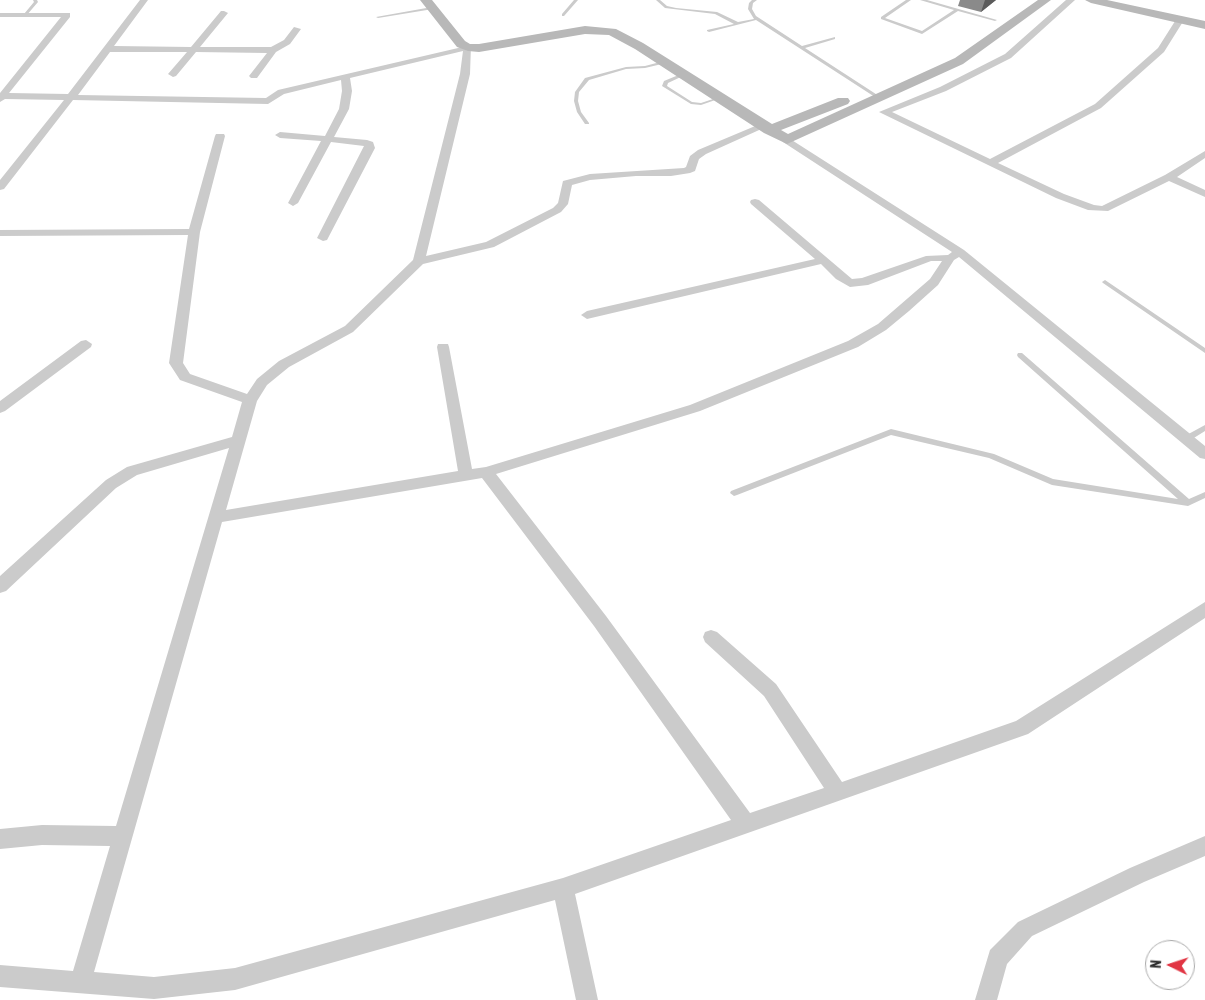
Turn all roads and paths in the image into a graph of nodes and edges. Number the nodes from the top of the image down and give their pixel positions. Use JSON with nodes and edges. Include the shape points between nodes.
{"nodes":[{"id":1,"x":35,"y":0,"type":"edge"},
{"id":2,"x":144,"y":0,"type":"edge"},
{"id":3,"x":576,"y":0,"type":"edge"},
{"id":4,"x":658,"y":0,"type":"edge"},
{"id":5,"x":755,"y":0,"type":"edge"},
{"id":6,"x":909,"y":0,"type":"edge"},
{"id":7,"x":922,"y":0,"type":"edge"},
{"id":8,"x":1027,"y":0,"type":"edge"},
{"id":9,"x":1044,"y":0,"type":"edge"},
{"id":10,"x":1071,"y":0,"type":"edge"},
{"id":11,"x":1091,"y":0,"type":"edge"},
{"id":12,"x":1116,"y":0,"type":"edge"},
{"id":13,"x":429,"y":4,"type":"edge"},
{"id":14,"x":957,"y":10,"type":"junction"},
{"id":15,"x":224,"y":13,"type":"dead end"},
{"id":16,"x":0,"y":15,"type":"edge"},
{"id":17,"x":25,"y":15,"type":"junction"},
{"id":18,"x":563,"y":15,"type":"dead end"},
{"id":19,"x":378,"y":17,"type":"dead end"},
{"id":20,"x":757,"y":19,"type":"junction"},
{"id":21,"x":995,"y":20,"type":"junction"},
{"id":22,"x":1180,"y":20,"type":"junction"},
{"id":23,"x":1205,"y":20,"type":"edge"},
{"id":24,"x":738,"y":24,"type":"junction"},
{"id":25,"x":1205,"y":25,"type":"edge"},
{"id":26,"x":297,"y":29,"type":"dead end"},
{"id":27,"x":709,"y":31,"type":"dead end"},
{"id":28,"x":979,"y":31,"type":"dead end"},
{"id":29,"x":833,"y":38,"type":"dead end"},
{"id":30,"x":468,"y":47,"type":"junction"},
{"id":31,"x":802,"y":48,"type":"junction"},
{"id":32,"x":107,"y":49,"type":"junction"},
{"id":33,"x":194,"y":49,"type":"junction"},
{"id":34,"x":274,"y":50,"type":"junction"},
{"id":35,"x":664,"y":62,"type":"junction"},
{"id":36,"x":921,"y":64,"type":"dead end"},
{"id":37,"x":173,"y":74,"type":"dead end"},
{"id":38,"x":683,"y":75,"type":"junction"},
{"id":39,"x":254,"y":76,"type":"dead end"},
{"id":40,"x":345,"y":77,"type":"junction"},
{"id":41,"x":867,"y":90,"type":"junction"},
{"id":42,"x":1,"y":97,"type":"edge"},
{"id":43,"x":71,"y":97,"type":"junction"},
{"id":44,"x":720,"y":98,"type":"junction"},
{"id":45,"x":880,"y":98,"type":"junction"},
{"id":46,"x":588,"y":123,"type":"dead end"},
{"id":47,"x":766,"y":128,"type":"junction"},
{"id":48,"x":280,"y":135,"type":"dead end"},
{"id":49,"x":220,"y":136,"type":"dead end"},
{"id":50,"x":328,"y":139,"type":"junction"},
{"id":51,"x":787,"y":140,"type":"junction"},
{"id":52,"x":1205,"y":154,"type":"edge"},
{"id":53,"x":992,"y":162,"type":"junction"},
{"id":54,"x":1169,"y":177,"type":"junction"},
{"id":55,"x":0,"y":188,"type":"edge"},
{"id":56,"x":1205,"y":194,"type":"edge"},
{"id":57,"x":755,"y":202,"type":"dead end"},
{"id":58,"x":294,"y":203,"type":"dead end"},
{"id":59,"x":194,"y":232,"type":"junction"},
{"id":60,"x":0,"y":233,"type":"edge"},
{"id":61,"x":323,"y":238,"type":"dead end"},
{"id":62,"x":955,"y":255,"type":"junction"},
{"id":63,"x":824,"y":260,"type":"junction"},
{"id":64,"x":419,"y":261,"type":"junction"},
{"id":65,"x":1105,"y":282,"type":"dead end"},
{"id":66,"x":587,"y":315,"type":"dead end"},
{"id":67,"x":86,"y":344,"type":"dead end"},
{"id":68,"x":443,"y":347,"type":"dead end"},
{"id":69,"x":1205,"y":351,"type":"edge"},
{"id":70,"x":1020,"y":355,"type":"dead end"},
{"id":71,"x":250,"y":400,"type":"junction"},
{"id":72,"x":0,"y":408,"type":"edge"},
{"id":73,"x":1205,"y":428,"type":"edge"},
{"id":74,"x":1186,"y":439,"type":"junction"},
{"id":75,"x":238,"y":440,"type":"junction"},
{"id":76,"x":1205,"y":454,"type":"edge"},
{"id":77,"x":486,"y":472,"type":"junction"},
{"id":78,"x":466,"y":475,"type":"junction"},
{"id":79,"x":734,"y":493,"type":"dead end"},
{"id":80,"x":1205,"y":495,"type":"edge"},
{"id":81,"x":1188,"y":502,"type":"junction"},
{"id":82,"x":216,"y":517,"type":"junction"},
{"id":83,"x":0,"y":586,"type":"edge"},
{"id":84,"x":1205,"y":610,"type":"edge"},
{"id":85,"x":711,"y":637,"type":"dead end"},
{"id":86,"x":838,"y":793,"type":"junction"},
{"id":87,"x":747,"y":825,"type":"junction"},
{"id":88,"x":123,"y":836,"type":"junction"},
{"id":89,"x":0,"y":839,"type":"edge"},
{"id":90,"x":1205,"y":846,"type":"edge"},
{"id":91,"x":563,"y":888,"type":"junction"},
{"id":92,"x":0,"y":976,"type":"edge"},
{"id":93,"x":80,"y":982,"type":"junction"},
{"id":94,"x":587,"y":1000,"type":"edge"},
{"id":95,"x":986,"y":1000,"type":"edge"}],
"edges":[{"from":1,"to":17,"type":"lane"},
{"from":2,"to":32,"type":"street"},
{"from":3,"to":18,"type":"lane"},
{"from":4,"to":24,"type":"lane","via":[[676,10],[716,13]]},
{"from":5,"to":20,"type":"lane","via":[[750,9]]},
{"from":6,"to":14,"type":"lane","via":[[882,18],[922,33]]},
{"from":7,"to":14,"type":"lane"},
{"from":8,"to":21,"type":"street"},
{"from":9,"to":45,"type":"street","via":[[959,61]]},
{"from":10,"to":53,"type":"street","via":[[1008,56],[951,85],[884,112]]},
{"from":11,"to":22,"type":"street"},
{"from":12,"to":23,"type":"street"},
{"from":13,"to":19,"type":"lane"},
{"from":13,"to":30,"type":"street"},
{"from":14,"to":21,"type":"lane"},
{"from":15,"to":33,"type":"street"},
{"from":16,"to":17,"type":"street"},
{"from":17,"to":42,"type":"street","via":[[68,15]]},
{"from":20,"to":24,"type":"lane"},
{"from":20,"to":31,"type":"lane"},
{"from":21,"to":28,"type":"street"},
{"from":22,"to":25,"type":"street"},
{"from":22,"to":53,"type":"street","via":[[1161,50],[1098,106]]},
{"from":24,"to":27,"type":"lane"},
{"from":26,"to":34,"type":"street","via":[[287,42]]},
{"from":29,"to":31,"type":"lane"},
{"from":30,"to":35,"type":"street","via":[[599,30],[627,39]]},
{"from":30,"to":40,"type":"street"},
{"from":30,"to":64,"type":"street","via":[[465,74]]},
{"from":31,"to":41,"type":"lane"},
{"from":32,"to":33,"type":"street"},
{"from":32,"to":43,"type":"street"},
{"from":33,"to":34,"type":"street"},
{"from":33,"to":37,"type":"street"},
{"from":34,"to":39,"type":"street"},
{"from":35,"to":38,"type":"street"},
{"from":35,"to":46,"type":"lane","via":[[645,68],[626,68],[587,80],[577,92],[576,101],[579,112]]},
{"from":36,"to":41,"type":"street"},
{"from":38,"to":44,"type":"street"},
{"from":38,"to":44,"type":"lane","via":[[664,86],[691,103],[701,104]]},
{"from":40,"to":43,"type":"street","via":[[281,92],[262,102]]},
{"from":40,"to":50,"type":"street","via":[[346,100]]},
{"from":41,"to":45,"type":"lane"},
{"from":41,"to":47,"type":"street"},
{"from":42,"to":43,"type":"street"},
{"from":43,"to":55,"type":"street"},
{"from":44,"to":47,"type":"street"},
{"from":45,"to":51,"type":"street"},
{"from":47,"to":51,"type":"street"},
{"from":47,"to":64,"type":"street","via":[[702,152],[694,158],[692,169],[686,171],[572,181],[567,183],[563,204],[557,210],[510,236],[490,245]]},
{"from":48,"to":50,"type":"street"},
{"from":49,"to":59,"type":"street"},
{"from":50,"to":58,"type":"street"},
{"from":50,"to":61,"type":"street","via":[[362,142],[370,148]]},
{"from":51,"to":62,"type":"street"},
{"from":52,"to":54,"type":"street"},
{"from":53,"to":54,"type":"street","via":[[1092,208],[1104,209]]},
{"from":54,"to":56,"type":"street"},
{"from":57,"to":63,"type":"street"},
{"from":59,"to":60,"type":"street"},
{"from":59,"to":71,"type":"street","via":[[176,363],[185,377]]},
{"from":62,"to":63,"type":"street","via":[[930,258],[864,282],[850,283]]},
{"from":62,"to":74,"type":"street"},
{"from":62,"to":77,"type":"street","via":[[934,282],[905,308],[882,327],[853,344],[695,408]]},
{"from":63,"to":66,"type":"street"},
{"from":64,"to":71,"type":"street","via":[[350,329],[284,364],[262,382]]},
{"from":65,"to":69,"type":"lane"},
{"from":67,"to":72,"type":"street"},
{"from":68,"to":78,"type":"street"},
{"from":70,"to":81,"type":"lane"},
{"from":71,"to":75,"type":"street"},
{"from":73,"to":74,"type":"lane"},
{"from":74,"to":76,"type":"street"},
{"from":75,"to":82,"type":"street"},
{"from":75,"to":83,"type":"street","via":[[132,471],[111,484]]},
{"from":77,"to":78,"type":"street"},
{"from":77,"to":87,"type":"street","via":[[600,621]]},
{"from":78,"to":82,"type":"street"},
{"from":79,"to":81,"type":"lane","via":[[891,432],[991,456],[1052,482]]},
{"from":80,"to":81,"type":"lane"},
{"from":82,"to":88,"type":"street"},
{"from":84,"to":86,"type":"street","via":[[1022,728]]},
{"from":85,"to":86,"type":"street","via":[[770,690]]},
{"from":86,"to":87,"type":"street"},
{"from":87,"to":91,"type":"street"},
{"from":88,"to":89,"type":"street","via":[[42,835]]},
{"from":88,"to":93,"type":"street"},
{"from":90,"to":95,"type":"street","via":[[1025,929],[998,958]]},
{"from":91,"to":93,"type":"street","via":[[235,979],[154,988]]},
{"from":91,"to":94,"type":"street"},
{"from":92,"to":93,"type":"street"}]}
